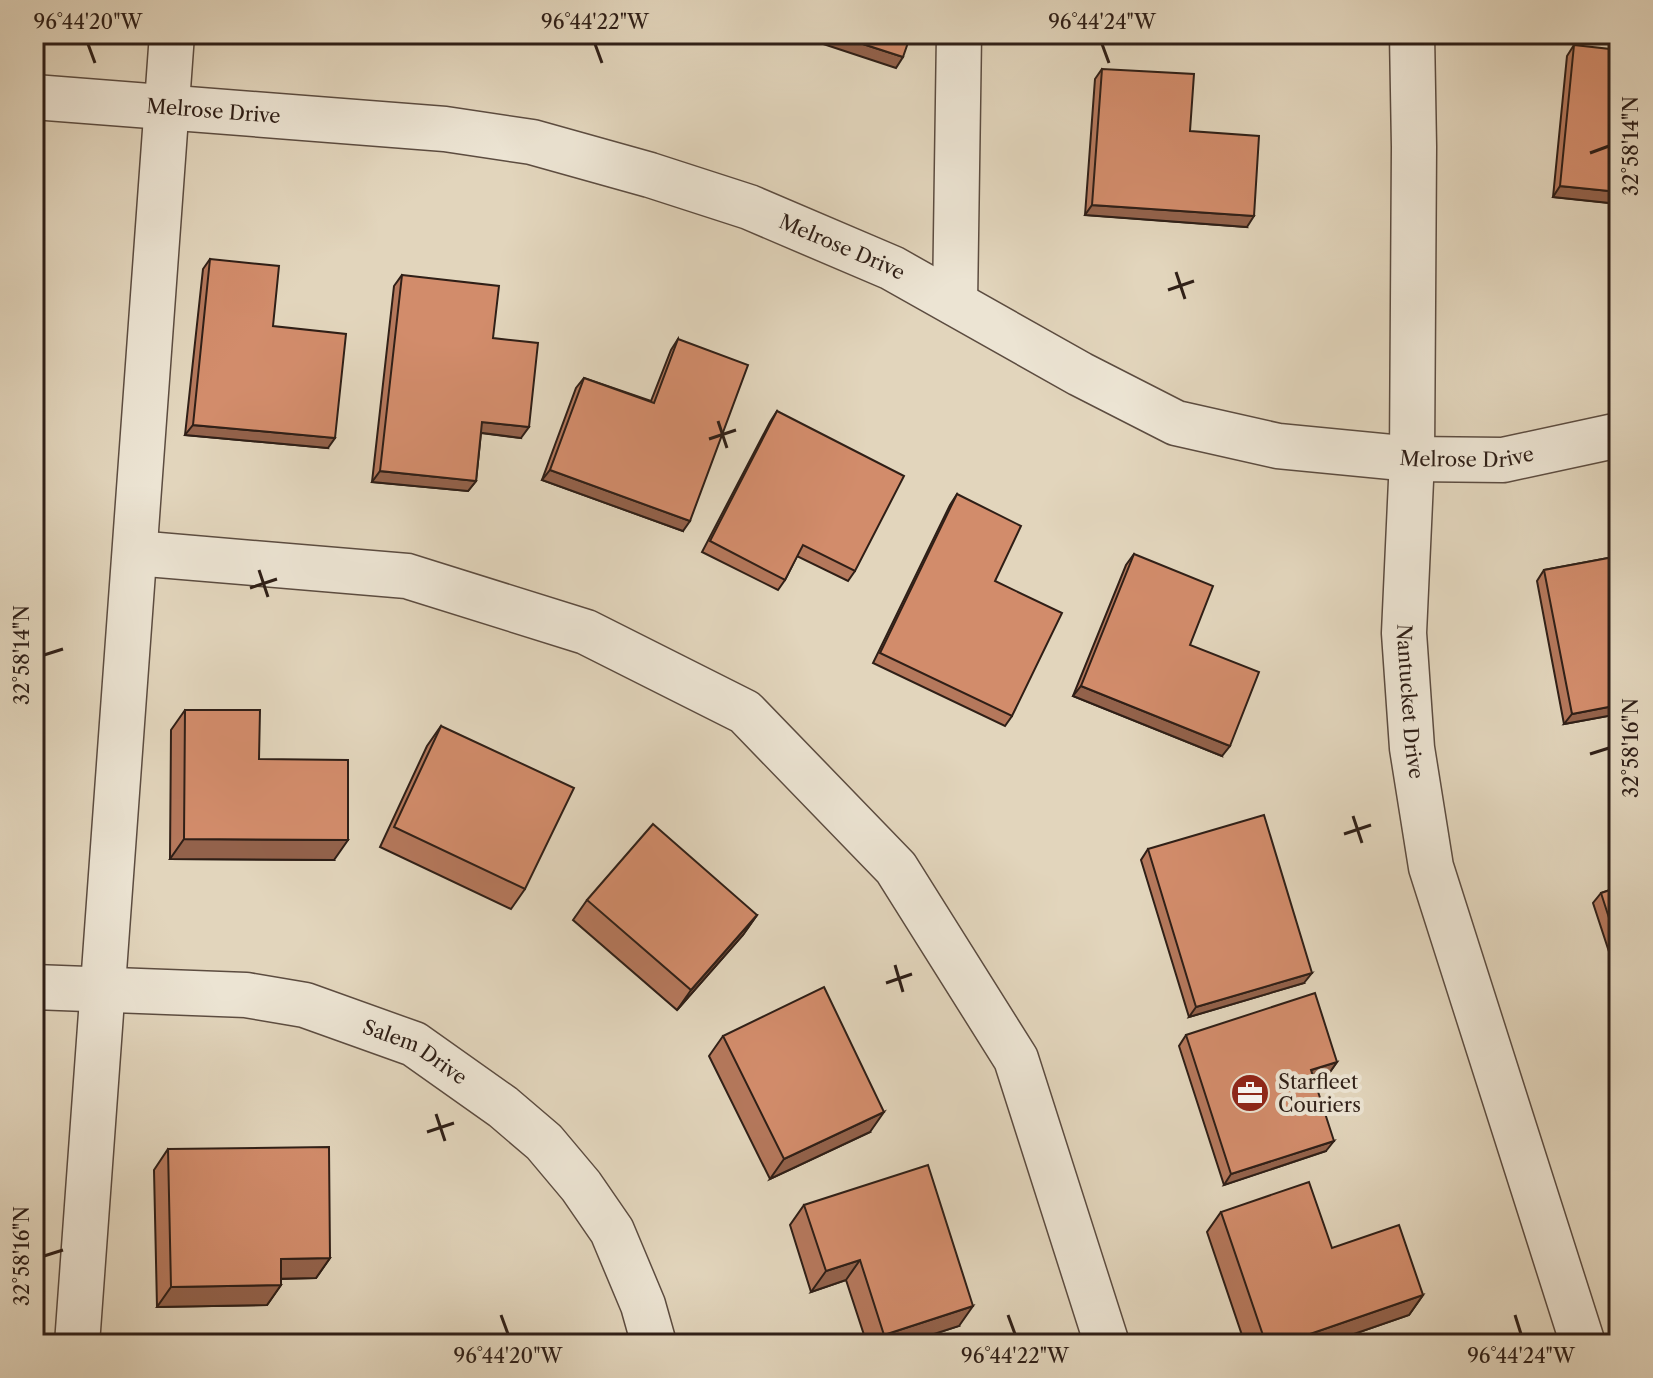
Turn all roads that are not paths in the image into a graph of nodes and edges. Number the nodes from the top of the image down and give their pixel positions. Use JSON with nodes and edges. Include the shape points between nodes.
{"nodes":[{"id":1,"x":172,"y":34,"type":"edge"},
{"id":2,"x":959,"y":34,"type":"edge"},
{"id":3,"x":1412,"y":34,"type":"edge"},
{"id":4,"x":34,"y":97,"type":"edge"},
{"id":5,"x":166,"y":107,"type":"junction"},
{"id":6,"x":955,"y":303,"type":"junction"},
{"id":7,"x":1619,"y":435,"type":"edge"},
{"id":8,"x":1412,"y":459,"type":"junction"},
{"id":9,"x":135,"y":553,"type":"junction"},
{"id":10,"x":34,"y":987,"type":"edge"},
{"id":11,"x":103,"y":989,"type":"junction"},
{"id":12,"x":77,"y":1344,"type":"edge"},
{"id":13,"x":654,"y":1344,"type":"edge"},
{"id":14,"x":1107,"y":1344,"type":"edge"},
{"id":15,"x":1583,"y":1344,"type":"edge"}],
"edges":[{"from":1,"to":5,"type":"street"},
{"from":2,"to":6,"type":"street"},
{"from":3,"to":8,"type":"street","name":"Nantucket Drive"},
{"from":4,"to":5,"type":"street","name":"Melrose Drive"},
{"from":5,"to":6,"type":"street","name":"Melrose Drive","via":[[445,129],[532,142],[749,207],[892,268]]},
{"from":5,"to":9,"type":"street"},
{"from":6,"to":8,"type":"street","name":"Melrose Drive","via":[[1176,423],[1278,446]]},
{"from":7,"to":8,"type":"street","name":"Melrose Drive","via":[[1503,460]]},
{"from":8,"to":15,"type":"street","name":"Nantucket Drive","via":[[1404,633],[1412,748],[1431,867]]},
{"from":9,"to":11,"type":"street"},
{"from":9,"to":14,"type":"street","via":[[407,576],[586,632],[745,712],[896,868],[1016,1059]]},
{"from":10,"to":11,"type":"street","name":"Salem Drive"},
{"from":11,"to":12,"type":"street"},
{"from":11,"to":13,"type":"street","name":"Salem Drive","via":[[246,995],[305,1005],[414,1044],[503,1107],[544,1142],[581,1186],[612,1231]]}]}
